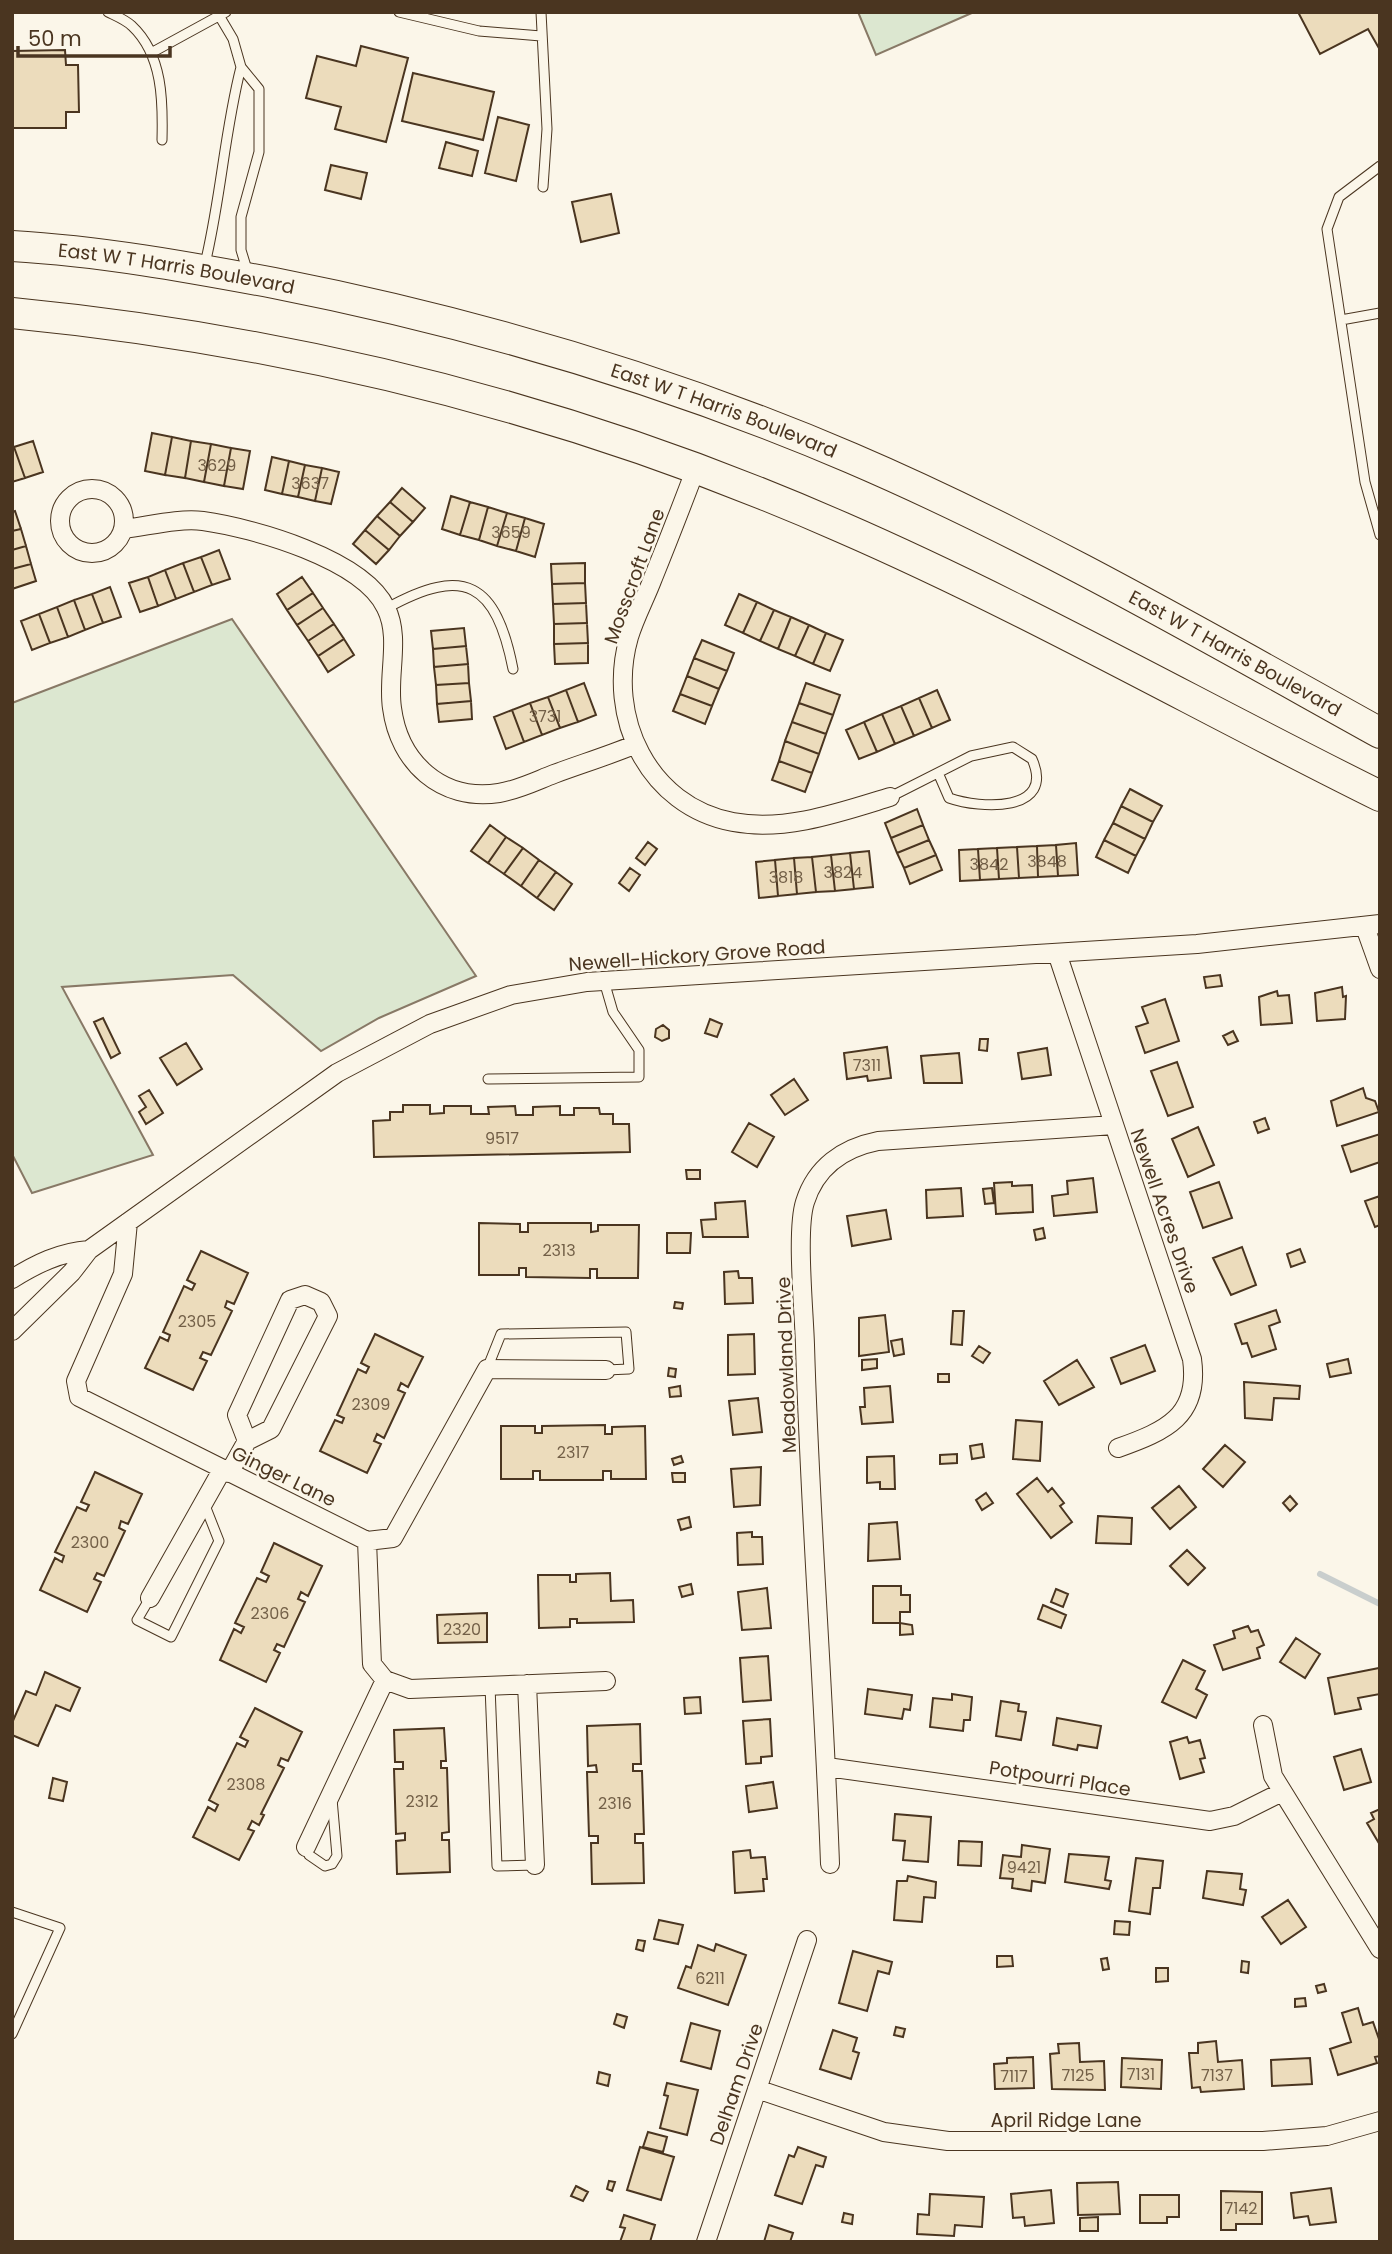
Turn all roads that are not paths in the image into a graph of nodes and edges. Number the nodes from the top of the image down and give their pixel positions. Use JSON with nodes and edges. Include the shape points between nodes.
{"nodes":[{"id":1,"x":108,"y":12,"type":"edge"},
{"id":2,"x":399,"y":12,"type":"edge"},
{"id":3,"x":541,"y":12,"type":"edge"},
{"id":4,"x":221,"y":14,"type":"edge"},
{"id":5,"x":541,"y":36,"type":"junction"},
{"id":6,"x":151,"y":53,"type":"junction"},
{"id":7,"x":241,"y":66,"type":"junction"},
{"id":8,"x":162,"y":140,"type":"dead end"},
{"id":9,"x":1380,"y":166,"type":"edge"},
{"id":10,"x":543,"y":187,"type":"dead end"},
{"id":11,"x":12,"y":246,"type":"edge"},
{"id":12,"x":203,"y":270,"type":"junction"},
{"id":13,"x":250,"y":278,"type":"junction"},
{"id":14,"x":12,"y":313,"type":"edge"},
{"id":15,"x":1380,"y":313,"type":"edge"},
{"id":16,"x":1341,"y":320,"type":"junction"},
{"id":17,"x":696,"y":468,"type":"junction"},
{"id":18,"x":124,"y":530,"type":"dead end"},
{"id":19,"x":1380,"y":535,"type":"edge"},
{"id":20,"x":387,"y":608,"type":"junction"},
{"id":21,"x":513,"y":669,"type":"dead end"},
{"id":22,"x":1380,"y":733,"type":"edge"},
{"id":23,"x":634,"y":745,"type":"junction"},
{"id":24,"x":939,"y":775,"type":"junction"},
{"id":25,"x":1380,"y":796,"type":"edge"},
{"id":26,"x":890,"y":797,"type":"joint"},
{"id":27,"x":1372,"y":926,"type":"edge"},
{"id":28,"x":1057,"y":953,"type":"junction"},
{"id":29,"x":1380,"y":970,"type":"edge"},
{"id":30,"x":604,"y":981,"type":"junction"},
{"id":31,"x":488,"y":1079,"type":"dead end"},
{"id":32,"x":1114,"y":1125,"type":"junction"},
{"id":33,"x":128,"y":1222,"type":"junction"},
{"id":34,"x":89,"y":1250,"type":"junction"},
{"id":35,"x":12,"y":1279,"type":"edge"},
{"id":36,"x":12,"y":1331,"type":"edge"},
{"id":37,"x":487,"y":1369,"type":"junction"},
{"id":38,"x":606,"y":1370,"type":"joint"},
{"id":39,"x":247,"y":1441,"type":"junction"},
{"id":40,"x":1118,"y":1448,"type":"dead end"},
{"id":41,"x":225,"y":1472,"type":"junction"},
{"id":42,"x":204,"y":1503,"type":"junction"},
{"id":43,"x":367,"y":1541,"type":"junction"},
{"id":44,"x":150,"y":1598,"type":"joint"},
{"id":45,"x":384,"y":1680,"type":"junction"},
{"id":46,"x":606,"y":1681,"type":"dead end"},
{"id":47,"x":527,"y":1684,"type":"junction"},
{"id":48,"x":490,"y":1686,"type":"junction"},
{"id":49,"x":1263,"y":1724,"type":"dead end"},
{"id":50,"x":827,"y":1767,"type":"junction"},
{"id":51,"x":1282,"y":1792,"type":"junction"},
{"id":52,"x":331,"y":1793,"type":"junction"},
{"id":53,"x":306,"y":1847,"type":"joint"},
{"id":54,"x":830,"y":1864,"type":"dead end"},
{"id":55,"x":535,"y":1865,"type":"joint"},
{"id":56,"x":12,"y":1912,"type":"edge"},
{"id":57,"x":807,"y":1940,"type":"dead end"},
{"id":58,"x":1380,"y":1949,"type":"edge"},
{"id":59,"x":12,"y":2034,"type":"edge"},
{"id":60,"x":757,"y":2090,"type":"junction"},
{"id":61,"x":1380,"y":2121,"type":"edge"},
{"id":62,"x":706,"y":2242,"type":"edge"}],
"edges":[{"from":1,"to":6,"type":"lane","via":[[132,26]]},
{"from":2,"to":5,"type":"lane","via":[[479,32]]},
{"from":3,"to":5,"type":"lane"},
{"from":4,"to":6,"type":"lane"},
{"from":4,"to":7,"type":"lane"},
{"from":5,"to":10,"type":"lane","via":[[547,129]]},
{"from":6,"to":8,"type":"lane","via":[[163,97]]},
{"from":7,"to":12,"type":"lane","via":[[218,216]]},
{"from":7,"to":13,"type":"lane","via":[[259,89],[261,110],[259,152],[241,217],[241,250]]},
{"from":9,"to":16,"type":"lane","via":[[1339,197],[1327,229]]},
{"from":11,"to":12,"type":"main road","name":"East W T Harris Boulevard"},
{"from":12,"to":13,"type":"main road","name":"East W T Harris Boulevard"},
{"from":13,"to":22,"type":"main road","name":"East W T Harris Boulevard","via":[[522,340],[839,453],[1103,582]]},
{"from":14,"to":17,"type":"main road","via":[[162,331],[365,368],[540,415]]},
{"from":15,"to":16,"type":"lane"},
{"from":16,"to":19,"type":"lane","via":[[1365,482]]},
{"from":17,"to":23,"type":"street","name":"Mosscroft Lane","via":[[629,637],[624,688]]},
{"from":17,"to":25,"type":"main road","via":[[929,568]]},
{"from":18,"to":20,"type":"street","via":[[201,521],[245,531],[333,561],[377,593]]},
{"from":20,"to":21,"type":"lane","via":[[431,586],[470,587],[496,611],[506,632]]},
{"from":20,"to":23,"type":"street","via":[[393,630],[394,723],[409,758],[427,776],[463,792],[498,793]]},
{"from":23,"to":26,"type":"street","name":"Mosscroft Lane","via":[[670,793],[698,810],[734,823],[808,819]]},
{"from":24,"to":24,"type":"lane","via":[[971,757],[1013,747],[1032,758],[1037,782],[1032,793],[1012,804],[970,806],[949,798]]},
{"from":24,"to":26,"type":"lane"},
{"from":27,"to":28,"type":"street","name":"Newell-Hickory Grove Road"},
{"from":27,"to":29,"type":"street"},
{"from":28,"to":30,"type":"street","name":"Newell-Hickory Grove Road"},
{"from":28,"to":32,"type":"street","name":"Newell Acres Drive"},
{"from":30,"to":31,"type":"lane","via":[[613,1012],[639,1050],[639,1077]]},
{"from":30,"to":33,"type":"street","name":"Newell-Hickory Grove Road","via":[[545,988],[482,1004],[390,1044],[293,1102]]},
{"from":32,"to":40,"type":"street","name":"Newell Acres Drive","via":[[1194,1373],[1192,1396],[1178,1416],[1144,1439]]},
{"from":32,"to":50,"type":"street","name":"Meadowland Drive","via":[[858,1145],[838,1156],[811,1187],[804,1204],[802,1233]]},
{"from":33,"to":34,"type":"street","name":"Newell-Hickory Grove Road"},
{"from":33,"to":41,"type":"street","name":"Ginger Lane","via":[[123,1274],[75,1391],[85,1403]]},
{"from":34,"to":35,"type":"street","name":"Newell-Hickory Grove Road","via":[[67,1252]]},
{"from":34,"to":36,"type":"street","name":"Newell-Hickory Grove Road"},
{"from":37,"to":38,"type":"street"},
{"from":37,"to":38,"type":"lane","via":[[501,1335],[626,1332],[629,1369]]},
{"from":37,"to":43,"type":"street","via":[[393,1538]]},
{"from":39,"to":39,"type":"street","via":[[271,1429],[328,1316],[321,1302],[305,1295],[290,1300],[237,1415]]},
{"from":39,"to":41,"type":"street"},
{"from":41,"to":42,"type":"street"},
{"from":41,"to":43,"type":"street","name":"Ginger Lane"},
{"from":42,"to":44,"type":"street"},
{"from":42,"to":44,"type":"lane","via":[[219,1541],[171,1637],[137,1620]]},
{"from":43,"to":45,"type":"street","via":[[372,1664]]},
{"from":45,"to":48,"type":"street","via":[[410,1689]]},
{"from":45,"to":52,"type":"street"},
{"from":46,"to":47,"type":"street"},
{"from":47,"to":48,"type":"street"},
{"from":47,"to":55,"type":"street"},
{"from":48,"to":55,"type":"lane","via":[[497,1866]]},
{"from":49,"to":51,"type":"street","via":[[1268,1756]]},
{"from":50,"to":51,"type":"street","name":"Potpourri Place","via":[[1210,1821],[1234,1816]]},
{"from":50,"to":54,"type":"street","name":"Meadowland Drive"},
{"from":51,"to":58,"type":"street"},
{"from":52,"to":53,"type":"street"},
{"from":52,"to":53,"type":"lane","via":[[337,1856],[325,1866],[315,1861]]},
{"from":56,"to":59,"type":"lane","via":[[60,1928]]},
{"from":57,"to":60,"type":"street","name":"Delham Drive"},
{"from":60,"to":61,"type":"street","name":"April Ridge Lane","via":[[884,2132],[948,2141],[1263,2141],[1326,2136]]},
{"from":60,"to":62,"type":"street","name":"Delham Drive"}]}
